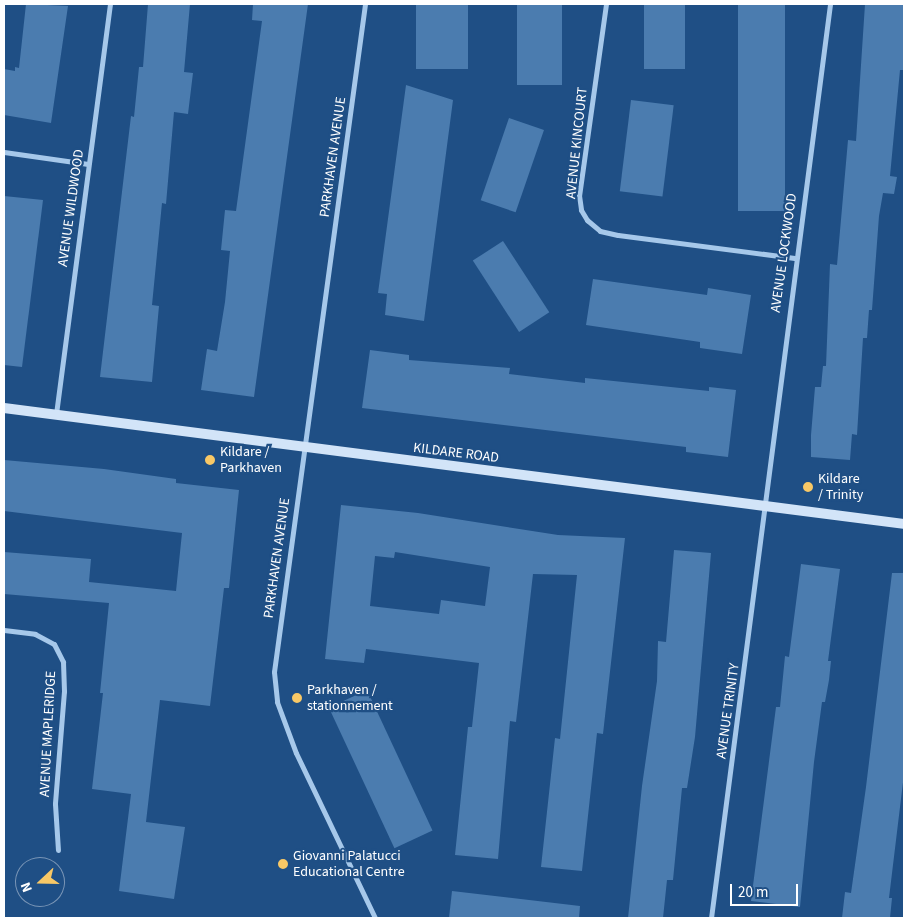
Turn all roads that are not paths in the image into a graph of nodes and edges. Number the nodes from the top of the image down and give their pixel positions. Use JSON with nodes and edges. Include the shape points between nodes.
{"nodes":[{"id":1,"x":110,"y":4,"type":"edge"},
{"id":2,"x":365,"y":4,"type":"edge"},
{"id":3,"x":606,"y":4,"type":"edge"},
{"id":4,"x":830,"y":4,"type":"edge"},
{"id":5,"x":4,"y":152,"type":"edge"},
{"id":6,"x":88,"y":164,"type":"junction"},
{"id":7,"x":795,"y":258,"type":"junction"},
{"id":8,"x":4,"y":408,"type":"edge"},
{"id":9,"x":56,"y":415,"type":"junction"},
{"id":10,"x":304,"y":447,"type":"junction"},
{"id":11,"x":764,"y":506,"type":"junction"},
{"id":12,"x":904,"y":524,"type":"edge"},
{"id":13,"x":4,"y":630,"type":"edge"},
{"id":14,"x":58,"y":850,"type":"dead end"},
{"id":15,"x":375,"y":918,"type":"edge"},
{"id":16,"x":712,"y":918,"type":"edge"}],
"edges":[{"from":1,"to":6,"type":"street","name":"AVENUE WILDWOOD"},
{"from":2,"to":10,"type":"street","name":"PARKHAVEN AVENUE"},
{"from":3,"to":7,"type":"street","name":"AVENUE KINCOURT","via":[[579,194],[587,220],[600,231],[618,235]]},
{"from":4,"to":7,"type":"street","name":"AVENUE LOCKWOOD"},
{"from":5,"to":6,"type":"street"},
{"from":6,"to":9,"type":"street","name":"AVENUE WILDWOOD"},
{"from":7,"to":11,"type":"street","name":"AVENUE LOCKWOOD"},
{"from":8,"to":9,"type":"street","name":"KILDARE ROAD"},
{"from":9,"to":10,"type":"street","name":"KILDARE ROAD"},
{"from":10,"to":11,"type":"street","name":"KILDARE ROAD"},
{"from":10,"to":15,"type":"street","name":"PARKHAVEN AVENUE","via":[[274,661],[275,693],[296,753]]},
{"from":11,"to":12,"type":"street","name":"KILDARE ROAD"},
{"from":11,"to":16,"type":"street","name":"AVENUE TRINITY"},
{"from":13,"to":14,"type":"street","name":"AVENUE MAPLERIDGE","via":[[35,634],[54,644],[63,662],[64,691],[56,770]]}]}
